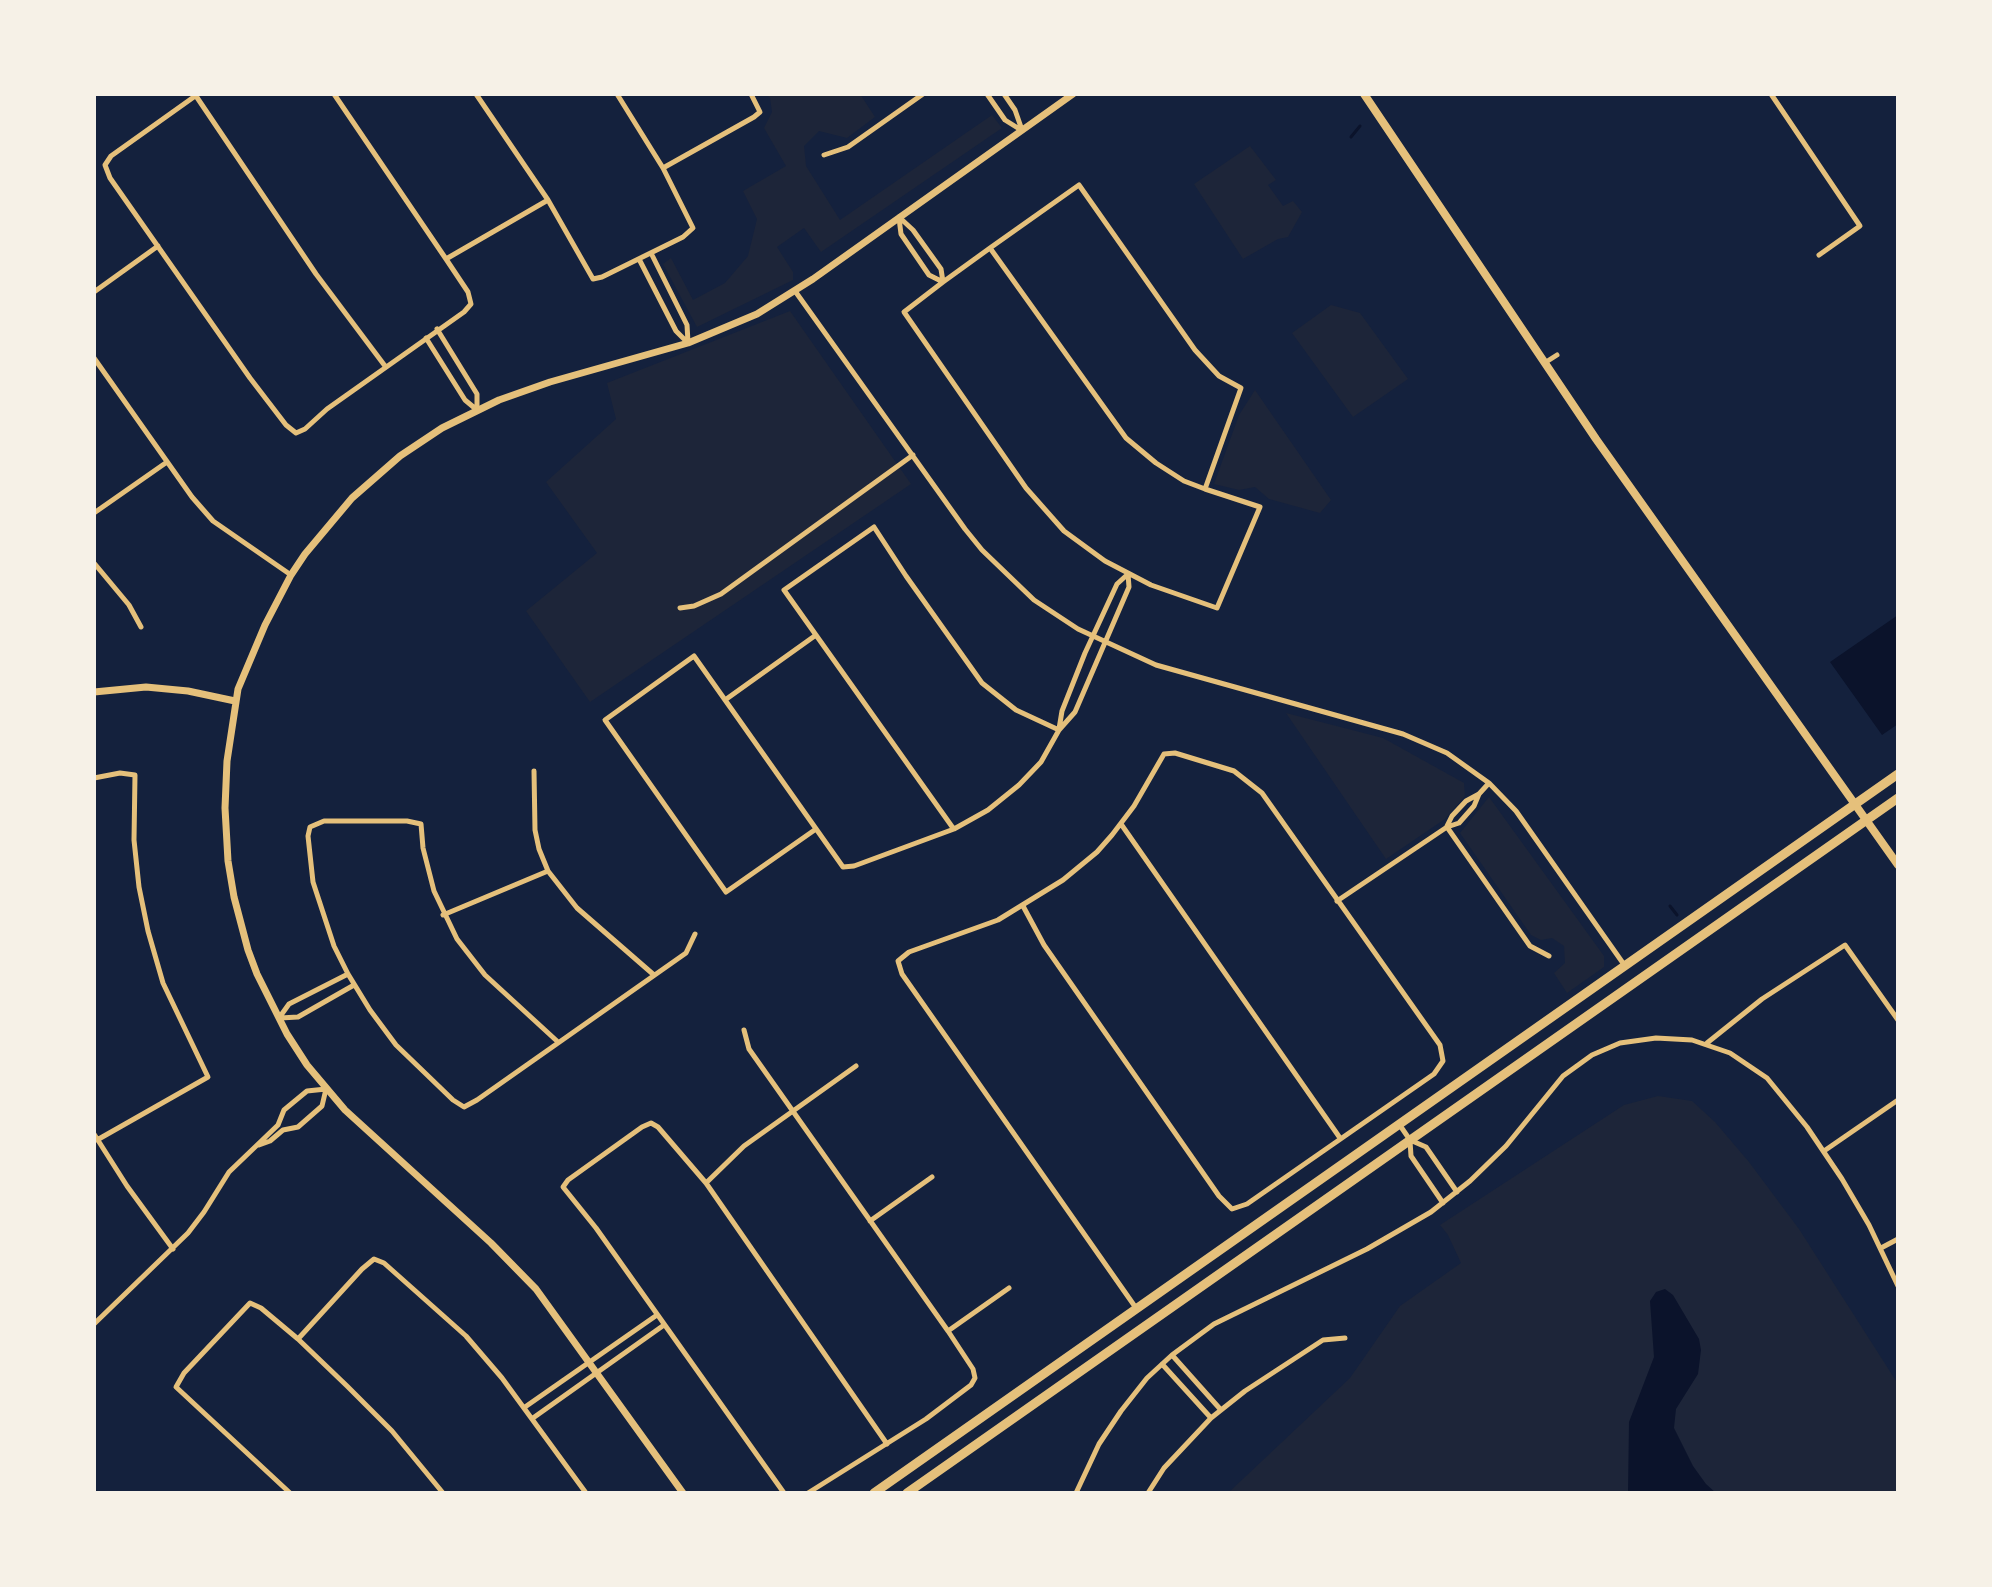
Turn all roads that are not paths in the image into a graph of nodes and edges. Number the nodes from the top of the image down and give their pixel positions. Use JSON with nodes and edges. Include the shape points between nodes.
{"nodes":[{"id":1,"x":334,"y":94,"type":"edge"},
{"id":2,"x":476,"y":94,"type":"edge"},
{"id":3,"x":617,"y":94,"type":"edge"},
{"id":4,"x":751,"y":94,"type":"edge"},
{"id":5,"x":923,"y":94,"type":"edge"},
{"id":6,"x":987,"y":94,"type":"edge"},
{"id":7,"x":1004,"y":94,"type":"edge"},
{"id":8,"x":1073,"y":94,"type":"edge"},
{"id":9,"x":1364,"y":94,"type":"edge"},
{"id":10,"x":1771,"y":94,"type":"edge"},
{"id":11,"x":197,"y":95,"type":"edge"},
{"id":12,"x":1022,"y":131,"type":"junction"},
{"id":13,"x":824,"y":155,"type":"dead end"},
{"id":14,"x":663,"y":168,"type":"junction"},
{"id":15,"x":548,"y":200,"type":"junction"},
{"id":16,"x":898,"y":217,"type":"junction"},
{"id":17,"x":158,"y":246,"type":"junction"},
{"id":18,"x":990,"y":248,"type":"junction"},
{"id":19,"x":650,"y":253,"type":"junction"},
{"id":20,"x":1819,"y":255,"type":"dead end"},
{"id":21,"x":446,"y":259,"type":"junction"},
{"id":22,"x":639,"y":259,"type":"junction"},
{"id":23,"x":943,"y":282,"type":"junction"},
{"id":24,"x":795,"y":291,"type":"junction"},
{"id":25,"x":94,"y":292,"type":"edge"},
{"id":26,"x":437,"y":329,"type":"junction"},
{"id":27,"x":426,"y":338,"type":"junction"},
{"id":28,"x":688,"y":343,"type":"junction"},
{"id":29,"x":1557,"y":355,"type":"dead end"},
{"id":30,"x":94,"y":358,"type":"edge"},
{"id":31,"x":1546,"y":362,"type":"junction"},
{"id":32,"x":385,"y":366,"type":"junction"},
{"id":33,"x":477,"y":410,"type":"junction"},
{"id":34,"x":913,"y":455,"type":"junction"},
{"id":35,"x":167,"y":462,"type":"junction"},
{"id":36,"x":1205,"y":489,"type":"junction"},
{"id":37,"x":94,"y":513,"type":"edge"},
{"id":38,"x":94,"y":563,"type":"edge"},
{"id":39,"x":1128,"y":574,"type":"junction"},
{"id":40,"x":291,"y":575,"type":"junction"},
{"id":41,"x":680,"y":608,"type":"dead end"},
{"id":42,"x":141,"y":627,"type":"dead end"},
{"id":43,"x":816,"y":635,"type":"junction"},
{"id":44,"x":1093,"y":637,"type":"junction"},
{"id":45,"x":1104,"y":642,"type":"junction"},
{"id":46,"x":94,"y":692,"type":"edge"},
{"id":47,"x":725,"y":700,"type":"junction"},
{"id":48,"x":235,"y":701,"type":"junction"},
{"id":49,"x":1059,"y":730,"type":"junction"},
{"id":50,"x":534,"y":771,"type":"dead end"},
{"id":51,"x":1898,"y":774,"type":"edge"},
{"id":52,"x":94,"y":778,"type":"edge"},
{"id":53,"x":1489,"y":783,"type":"junction"},
{"id":54,"x":1479,"y":794,"type":"junction"},
{"id":55,"x":1898,"y":798,"type":"edge"},
{"id":56,"x":1855,"y":804,"type":"junction"},
{"id":57,"x":1458,"y":810,"type":"junction"},
{"id":58,"x":1465,"y":817,"type":"junction"},
{"id":59,"x":1867,"y":820,"type":"junction"},
{"id":60,"x":1120,"y":824,"type":"junction"},
{"id":61,"x":1447,"y":827,"type":"junction"},
{"id":62,"x":816,"y":829,"type":"junction"},
{"id":63,"x":954,"y":829,"type":"junction"},
{"id":64,"x":1898,"y":865,"type":"edge"},
{"id":65,"x":548,"y":871,"type":"junction"},
{"id":66,"x":1337,"y":901,"type":"junction"},
{"id":67,"x":1023,"y":906,"type":"junction"},
{"id":68,"x":443,"y":915,"type":"junction"},
{"id":69,"x":695,"y":934,"type":"dead end"},
{"id":70,"x":1549,"y":956,"type":"dead end"},
{"id":71,"x":1625,"y":966,"type":"junction"},
{"id":72,"x":348,"y":974,"type":"junction"},
{"id":73,"x":654,"y":975,"type":"junction"},
{"id":74,"x":1636,"y":982,"type":"junction"},
{"id":75,"x":354,"y":985,"type":"junction"},
{"id":76,"x":279,"y":1018,"type":"junction"},
{"id":77,"x":1898,"y":1020,"type":"edge"},
{"id":78,"x":744,"y":1030,"type":"dead end"},
{"id":79,"x":558,"y":1042,"type":"junction"},
{"id":80,"x":1707,"y":1044,"type":"junction"},
{"id":81,"x":856,"y":1066,"type":"dead end"},
{"id":82,"x":326,"y":1089,"type":"junction"},
{"id":83,"x":1898,"y":1100,"type":"edge"},
{"id":84,"x":793,"y":1111,"type":"junction"},
{"id":85,"x":1399,"y":1124,"type":"junction"},
{"id":86,"x":96,"y":1137,"type":"edge"},
{"id":87,"x":1340,"y":1138,"type":"junction"},
{"id":88,"x":1410,"y":1140,"type":"junction"},
{"id":89,"x":259,"y":1145,"type":"junction"},
{"id":90,"x":1824,"y":1151,"type":"junction"},
{"id":91,"x":932,"y":1177,"type":"dead end"},
{"id":92,"x":706,"y":1183,"type":"junction"},
{"id":93,"x":1457,"y":1192,"type":"junction"},
{"id":94,"x":1443,"y":1203,"type":"junction"},
{"id":95,"x":870,"y":1221,"type":"junction"},
{"id":96,"x":1898,"y":1239,"type":"edge"},
{"id":97,"x":1880,"y":1248,"type":"junction"},
{"id":98,"x":173,"y":1249,"type":"junction"},
{"id":99,"x":1898,"y":1286,"type":"edge"},
{"id":100,"x":1009,"y":1288,"type":"dead end"},
{"id":101,"x":1137,"y":1309,"type":"junction"},
{"id":102,"x":657,"y":1315,"type":"junction"},
{"id":103,"x":94,"y":1324,"type":"edge"},
{"id":104,"x":664,"y":1325,"type":"junction"},
{"id":105,"x":948,"y":1331,"type":"junction"},
{"id":106,"x":1345,"y":1338,"type":"dead end"},
{"id":107,"x":298,"y":1339,"type":"junction"},
{"id":108,"x":1172,"y":1355,"type":"junction"},
{"id":109,"x":589,"y":1362,"type":"junction"},
{"id":110,"x":1162,"y":1364,"type":"junction"},
{"id":111,"x":597,"y":1373,"type":"junction"},
{"id":112,"x":525,"y":1407,"type":"junction"},
{"id":113,"x":1221,"y":1410,"type":"junction"},
{"id":114,"x":533,"y":1418,"type":"junction"},
{"id":115,"x":1211,"y":1418,"type":"junction"},
{"id":116,"x":887,"y":1444,"type":"junction"},
{"id":117,"x":290,"y":1493,"type":"edge"},
{"id":118,"x":443,"y":1493,"type":"edge"},
{"id":119,"x":586,"y":1493,"type":"edge"},
{"id":120,"x":683,"y":1493,"type":"edge"},
{"id":121,"x":784,"y":1493,"type":"edge"},
{"id":122,"x":808,"y":1493,"type":"edge"},
{"id":123,"x":874,"y":1493,"type":"edge"},
{"id":124,"x":907,"y":1493,"type":"edge"},
{"id":125,"x":1076,"y":1493,"type":"edge"},
{"id":126,"x":1148,"y":1493,"type":"edge"}],
"edges":[{"from":1,"to":21,"type":"street"},
{"from":2,"to":15,"type":"street"},
{"from":3,"to":14,"type":"street"},
{"from":4,"to":14,"type":"street","via":[[760,112]]},
{"from":5,"to":13,"type":"street","via":[[848,147]]},
{"from":6,"to":12,"type":"street","via":[[1005,120]]},
{"from":7,"to":12,"type":"street"},
{"from":8,"to":12,"type":"street"},
{"from":9,"to":31,"type":"main road"},
{"from":10,"to":20,"type":"street","via":[[1860,226]]},
{"from":11,"to":17,"type":"street","via":[[105,165]]},
{"from":11,"to":32,"type":"street","via":[[316,274]]},
{"from":12,"to":16,"type":"street"},
{"from":14,"to":19,"type":"street","via":[[693,228]]},
{"from":15,"to":21,"type":"street"},
{"from":15,"to":22,"type":"street","via":[[593,279]]},
{"from":16,"to":23,"type":"street","via":[[941,269]]},
{"from":16,"to":23,"type":"street","via":[[901,234],[929,275]]},
{"from":16,"to":24,"type":"street"},
{"from":17,"to":25,"type":"street"},
{"from":17,"to":32,"type":"street","via":[[250,378],[296,433]]},
{"from":18,"to":23,"type":"street"},
{"from":18,"to":36,"type":"street","via":[[1126,438],[1156,463]]},
{"from":18,"to":36,"type":"street","via":[[1079,185],[1195,350],[1219,376],[1241,388]]},
{"from":19,"to":22,"type":"street"},
{"from":19,"to":28,"type":"street","via":[[687,325]]},
{"from":21,"to":26,"type":"street","via":[[471,304]]},
{"from":22,"to":28,"type":"street","via":[[676,331]]},
{"from":23,"to":39,"type":"street","via":[[904,312],[1026,488],[1064,531]]},
{"from":24,"to":28,"type":"street","via":[[739,323]]},
{"from":24,"to":34,"type":"street"},
{"from":26,"to":27,"type":"street"},
{"from":26,"to":33,"type":"street","via":[[477,394]]},
{"from":27,"to":32,"type":"street"},
{"from":27,"to":33,"type":"street","via":[[465,400]]},
{"from":28,"to":33,"type":"street","via":[[550,382]]},
{"from":29,"to":31,"type":"street"},
{"from":30,"to":35,"type":"street"},
{"from":31,"to":56,"type":"main road"},
{"from":33,"to":40,"type":"street","via":[[379,473],[340,511]]},
{"from":34,"to":41,"type":"street","via":[[721,594]]},
{"from":34,"to":44,"type":"street","via":[[1000,569],[1034,600]]},
{"from":35,"to":37,"type":"street"},
{"from":35,"to":40,"type":"street","via":[[213,521]]},
{"from":36,"to":39,"type":"street","via":[[1260,507],[1217,608]]},
{"from":38,"to":42,"type":"street"},
{"from":39,"to":44,"type":"street","via":[[1117,584]]},
{"from":39,"to":45,"type":"street","via":[[1129,587]]},
{"from":40,"to":48,"type":"street"},
{"from":43,"to":47,"type":"street"},
{"from":43,"to":49,"type":"street","via":[[784,590],[874,527],[982,683],[1016,710]]},
{"from":43,"to":63,"type":"street"},
{"from":44,"to":45,"type":"street"},
{"from":44,"to":49,"type":"street"},
{"from":45,"to":49,"type":"street","via":[[1075,712]]},
{"from":45,"to":53,"type":"street","via":[[1172,670],[1425,741]]},
{"from":46,"to":48,"type":"street","via":[[146,687]]},
{"from":47,"to":62,"type":"street"},
{"from":47,"to":62,"type":"street","via":[[694,656],[605,720],[726,892]]},
{"from":48,"to":76,"type":"street","via":[[227,761],[228,861],[248,950]]},
{"from":49,"to":63,"type":"street","via":[[1041,762],[1019,785]]},
{"from":50,"to":65,"type":"street","via":[[535,830]]},
{"from":51,"to":56,"type":"main road"},
{"from":52,"to":86,"type":"street","via":[[135,775],[134,840],[148,931],[163,983],[208,1077]]},
{"from":53,"to":54,"type":"street"},
{"from":53,"to":71,"type":"street","via":[[1516,811]]},
{"from":54,"to":57,"type":"street"},
{"from":54,"to":58,"type":"street"},
{"from":55,"to":59,"type":"main road"},
{"from":56,"to":59,"type":"main road"},
{"from":56,"to":71,"type":"main road"},
{"from":57,"to":58,"type":"street"},
{"from":57,"to":61,"type":"street"},
{"from":58,"to":61,"type":"street"},
{"from":59,"to":64,"type":"main road"},
{"from":59,"to":74,"type":"main road"},
{"from":60,"to":66,"type":"street","via":[[1164,754],[1198,758],[1234,771],[1262,793]]},
{"from":60,"to":67,"type":"street","via":[[1097,852]]},
{"from":60,"to":87,"type":"street"},
{"from":61,"to":66,"type":"street"},
{"from":61,"to":70,"type":"street","via":[[1530,946]]},
{"from":62,"to":63,"type":"street","via":[[843,867]]},
{"from":65,"to":68,"type":"street"},
{"from":65,"to":73,"type":"street","via":[[577,908]]},
{"from":66,"to":87,"type":"street","via":[[1440,1045],[1443,1061],[1434,1074]]},
{"from":67,"to":87,"type":"street","via":[[1044,945],[1232,1209],[1247,1204]]},
{"from":67,"to":101,"type":"street","via":[[898,961],[902,974]]},
{"from":68,"to":72,"type":"street","via":[[428,871],[421,824],[324,821],[310,827],[313,882]]},
{"from":68,"to":79,"type":"street","via":[[485,975]]},
{"from":69,"to":73,"type":"street","via":[[686,953]]},
{"from":71,"to":74,"type":"main road"},
{"from":71,"to":85,"type":"main road"},
{"from":72,"to":75,"type":"street"},
{"from":72,"to":76,"type":"street","via":[[289,1004]]},
{"from":73,"to":79,"type":"street"},
{"from":74,"to":88,"type":"main road"},
{"from":75,"to":76,"type":"street","via":[[298,1017]]},
{"from":75,"to":79,"type":"street","via":[[396,1045],[464,1107]]},
{"from":76,"to":82,"type":"street"},
{"from":77,"to":80,"type":"street","via":[[1845,945],[1771,993]]},
{"from":78,"to":84,"type":"street","via":[[749,1049]]},
{"from":80,"to":90,"type":"street","via":[[1744,1060],[1767,1078]]},
{"from":80,"to":93,"type":"street","via":[[1637,1039],[1592,1055],[1563,1076],[1506,1146]]},
{"from":81,"to":84,"type":"street"},
{"from":82,"to":89,"type":"street","via":[[322,1106],[298,1127]]},
{"from":82,"to":89,"type":"street","via":[[307,1091],[284,1110],[282,1120]]},
{"from":82,"to":109,"type":"street","via":[[516,1267]]},
{"from":83,"to":90,"type":"street"},
{"from":84,"to":92,"type":"street","via":[[744,1146]]},
{"from":84,"to":95,"type":"street"},
{"from":85,"to":88,"type":"street"},
{"from":85,"to":101,"type":"main road"},
{"from":86,"to":98,"type":"street"},
{"from":88,"to":93,"type":"street","via":[[1426,1147]]},
{"from":88,"to":94,"type":"street","via":[[1411,1156]]},
{"from":88,"to":124,"type":"main road"},
{"from":89,"to":98,"type":"street","via":[[229,1172]]},
{"from":90,"to":97,"type":"street"},
{"from":91,"to":95,"type":"street"},
{"from":92,"to":102,"type":"street","via":[[651,1123],[563,1187]]},
{"from":92,"to":116,"type":"street"},
{"from":93,"to":94,"type":"street"},
{"from":94,"to":108,"type":"street","via":[[1367,1249],[1236,1312]]},
{"from":95,"to":105,"type":"street"},
{"from":96,"to":97,"type":"street"},
{"from":97,"to":99,"type":"street"},
{"from":98,"to":103,"type":"street"},
{"from":100,"to":105,"type":"street"},
{"from":101,"to":123,"type":"main road"},
{"from":102,"to":104,"type":"street"},
{"from":102,"to":109,"type":"street"},
{"from":104,"to":111,"type":"street"},
{"from":104,"to":121,"type":"street"},
{"from":105,"to":116,"type":"street","via":[[975,1378]]},
{"from":106,"to":113,"type":"street","via":[[1323,1340]]},
{"from":107,"to":112,"type":"street","via":[[374,1259],[466,1336]]},
{"from":107,"to":117,"type":"street","via":[[250,1303],[176,1387]]},
{"from":107,"to":118,"type":"street","via":[[392,1431]]},
{"from":108,"to":110,"type":"street"},
{"from":108,"to":113,"type":"street"},
{"from":109,"to":111,"type":"street"},
{"from":109,"to":112,"type":"street"},
{"from":110,"to":115,"type":"street"},
{"from":110,"to":125,"type":"street","via":[[1111,1424]]},
{"from":111,"to":114,"type":"street"},
{"from":111,"to":120,"type":"street"},
{"from":112,"to":114,"type":"street"},
{"from":113,"to":115,"type":"street"},
{"from":114,"to":119,"type":"street"},
{"from":115,"to":126,"type":"street"},
{"from":116,"to":122,"type":"street"}]}
